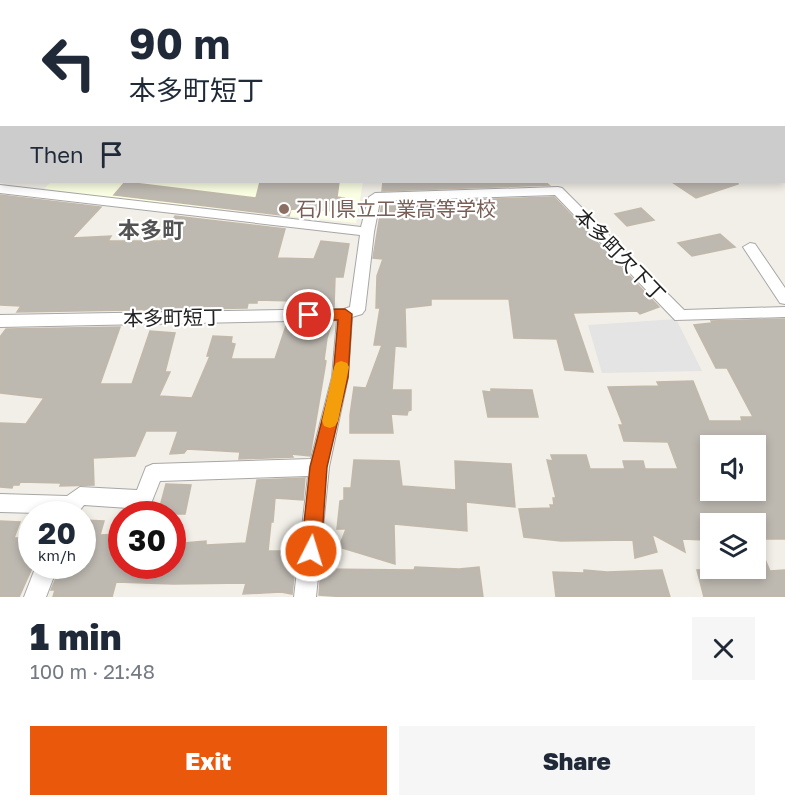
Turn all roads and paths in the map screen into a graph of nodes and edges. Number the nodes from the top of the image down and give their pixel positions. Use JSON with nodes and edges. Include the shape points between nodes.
{"nodes":[{"id":1,"x":44,"y":183,"type":"edge"},
{"id":2,"x":489,"y":188,"type":"edge"},
{"id":3,"x":0,"y":189,"type":"edge"},
{"id":4,"x":34,"y":193,"type":"junction"},
{"id":5,"x":367,"y":232,"type":"junction"},
{"id":6,"x":750,"y":247,"type":"dead end"},
{"id":7,"x":785,"y":299,"type":"edge"},
{"id":8,"x":785,"y":312,"type":"edge"},
{"id":9,"x":345,"y":314,"type":"junction"},
{"id":10,"x":0,"y":321,"type":"edge"},
{"id":11,"x":318,"y":467,"type":"junction"},
{"id":12,"x":76,"y":501,"type":"edge"},
{"id":13,"x":0,"y":503,"type":"edge"},
{"id":14,"x":18,"y":505,"type":"edge"},
{"id":15,"x":42,"y":579,"type":"edge"},
{"id":16,"x":35,"y":597,"type":"edge"},
{"id":17,"x":305,"y":597,"type":"edge"}],
"edges":[{"from":1,"to":4,"type":"street"},
{"from":2,"to":5,"type":"street","name":"本多町欠下丁","via":[[375,197]]},
{"from":2,"to":8,"type":"street","name":"本多町欠下丁","via":[[558,191],[680,316]]},
{"from":3,"to":4,"type":"street"},
{"from":4,"to":5,"type":"street"},
{"from":5,"to":9,"type":"street","via":[[357,310]]},
{"from":6,"to":7,"type":"street"},
{"from":9,"to":10,"type":"street","name":"本多町短丁"},
{"from":9,"to":11,"type":"street","via":[[340,377]]},
{"from":11,"to":12,"type":"street","via":[[153,473],[143,500],[80,496]]},
{"from":11,"to":17,"type":"street"},
{"from":13,"to":14,"type":"street"},
{"from":15,"to":16,"type":"street"}]}
